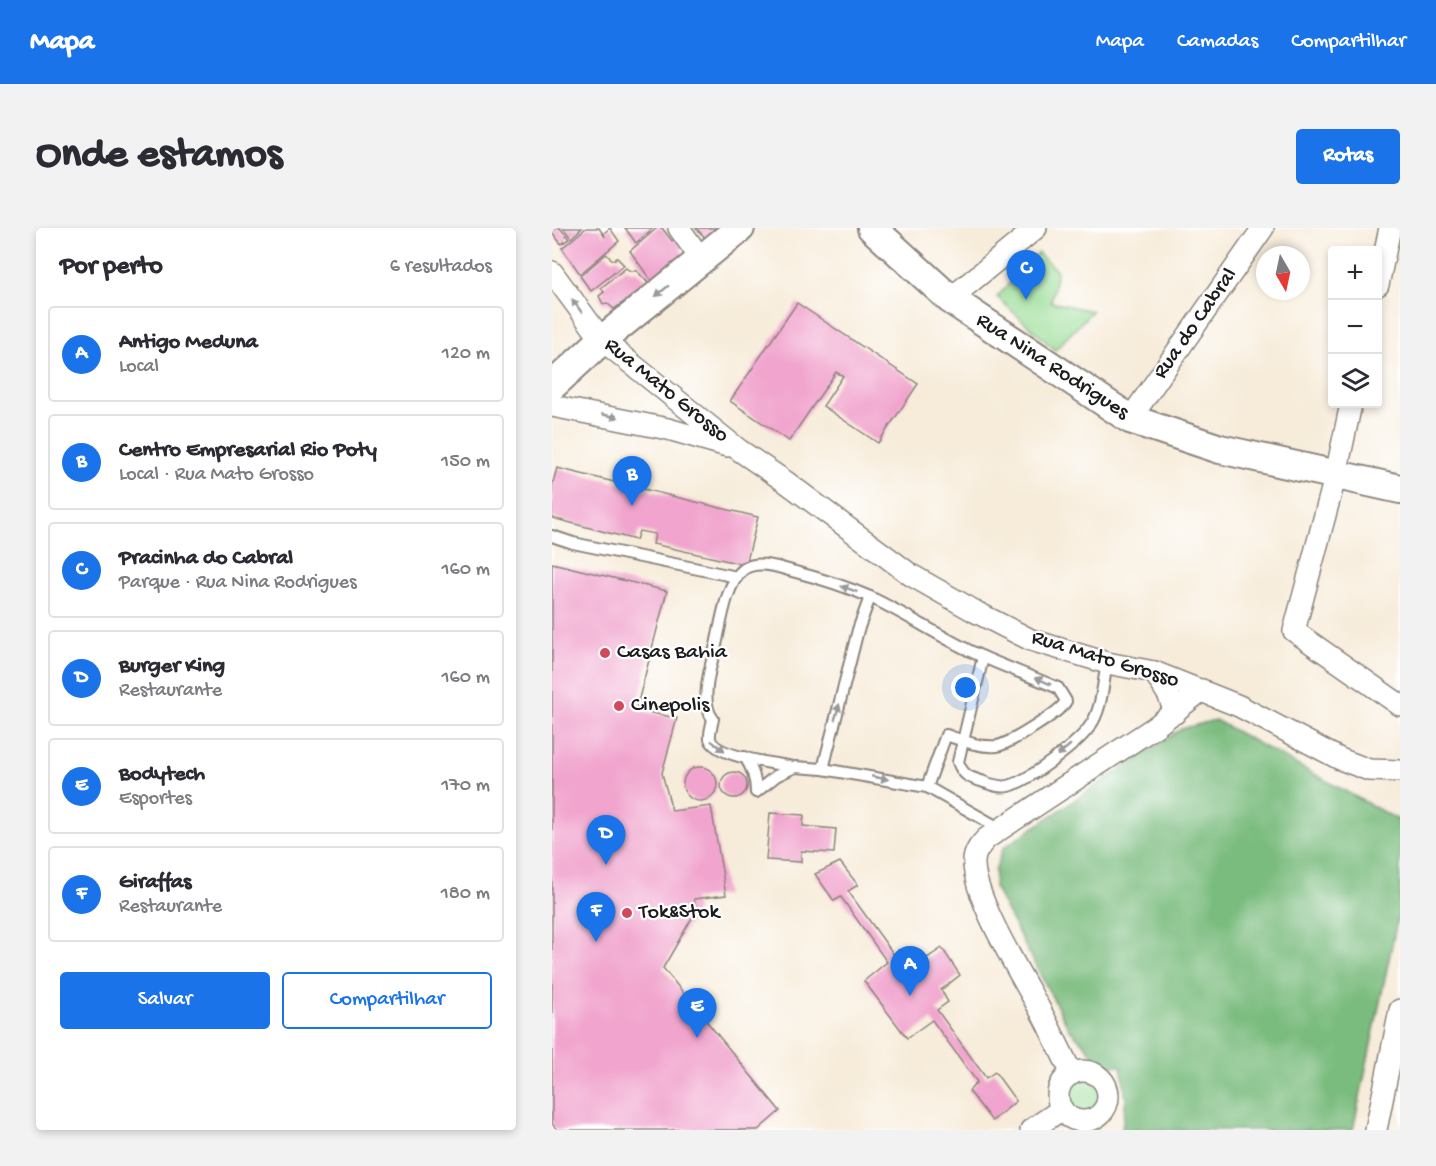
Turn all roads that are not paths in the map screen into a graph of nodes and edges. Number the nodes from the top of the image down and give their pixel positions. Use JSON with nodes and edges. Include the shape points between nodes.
{"nodes":[{"id":1,"x":679,"y":228,"type":"edge"},
{"id":2,"x":740,"y":228,"type":"edge"},
{"id":3,"x":872,"y":228,"type":"edge"},
{"id":4,"x":1036,"y":228,"type":"edge"},
{"id":5,"x":1263,"y":228,"type":"edge"},
{"id":6,"x":1390,"y":228,"type":"edge"},
{"id":7,"x":701,"y":259,"type":"junction"},
{"id":8,"x":1382,"y":263,"type":"edge"},
{"id":9,"x":554,"y":281,"type":"edge"},
{"id":10,"x":950,"y":299,"type":"junction"},
{"id":11,"x":602,"y":340,"type":"junction"},
{"id":12,"x":552,"y":386,"type":"edge"},
{"id":13,"x":552,"y":406,"type":"edge"},
{"id":14,"x":683,"y":407,"type":"junction"},
{"id":15,"x":1350,"y":408,"type":"edge"},
{"id":16,"x":1130,"y":419,"type":"junction"},
{"id":17,"x":668,"y":429,"type":"junction"},
{"id":18,"x":739,"y":450,"type":"junction"},
{"id":19,"x":1336,"y":474,"type":"junction"},
{"id":20,"x":1400,"y":489,"type":"edge"},
{"id":21,"x":552,"y":536,"type":"edge"},
{"id":22,"x":737,"y":577,"type":"junction"},
{"id":23,"x":870,"y":597,"type":"junction"},
{"id":24,"x":983,"y":657,"type":"junction"},
{"id":25,"x":1107,"y":663,"type":"junction"},
{"id":26,"x":1154,"y":672,"type":"junction"},
{"id":27,"x":1202,"y":690,"type":"junction"},
{"id":28,"x":1400,"y":705,"type":"edge"},
{"id":29,"x":1175,"y":712,"type":"junction"},
{"id":30,"x":964,"y":740,"type":"junction"},
{"id":31,"x":745,"y":757,"type":"junction"},
{"id":32,"x":795,"y":767,"type":"junction"},
{"id":33,"x":823,"y":769,"type":"junction"},
{"id":34,"x":1400,"y":771,"type":"edge"},
{"id":35,"x":927,"y":787,"type":"junction"},
{"id":36,"x":1001,"y":829,"type":"junction"},
{"id":37,"x":1400,"y":1010,"type":"edge"},
{"id":38,"x":1395,"y":1053,"type":"edge"},
{"id":39,"x":1072,"y":1074,"type":"junction"},
{"id":40,"x":1062,"y":1109,"type":"junction"},
{"id":41,"x":1031,"y":1130,"type":"edge"},
{"id":42,"x":1376,"y":1130,"type":"edge"}],
"edges":[{"from":1,"to":7,"type":"street"},
{"from":2,"to":7,"type":"street"},
{"from":3,"to":10,"type":"street","name":"Rua Nina Rodrigues"},
{"from":4,"to":10,"type":"street"},
{"from":5,"to":16,"type":"street","name":"Rua do Cabral"},
{"from":6,"to":8,"type":"street"},
{"from":7,"to":11,"type":"street","one_way":true},
{"from":11,"to":9,"type":"street","name":"Rua Mato Grosso","one_way":true},
{"from":10,"to":16,"type":"street","name":"Rua Nina Rodrigues"},
{"from":11,"to":12,"type":"street"},
{"from":11,"to":14,"type":"street","name":"Rua Mato Grosso"},
{"from":13,"to":17,"type":"street","name":"Rua Mato Grosso","one_way":true},
{"from":14,"to":17,"type":"street","via":[[685,426]]},
{"from":14,"to":18,"type":"street","name":"Rua Mato Grosso"},
{"from":15,"to":19,"type":"street"},
{"from":16,"to":19,"type":"street","name":"Rua Nina Rodrigues","via":[[1220,449]]},
{"from":17,"to":18,"type":"street","name":"Rua Mato Grosso"},
{"from":18,"to":25,"type":"street","name":"Rua Mato Grosso","via":[[910,575],[1031,640]]},
{"from":19,"to":20,"type":"street","name":"Rua Nina Rodrigues"},
{"from":19,"to":28,"type":"street","via":[[1294,631]]},
{"from":21,"to":22,"type":"lane"},
{"from":23,"to":22,"type":"lane","one_way":true,"via":[[770,565],[745,568]]},
{"from":22,"to":31,"type":"lane","one_way":true,"via":[[728,594],[708,676],[706,707],[713,720],[710,740],[726,752]]},
{"from":23,"to":24,"type":"lane"},
{"from":33,"to":23,"type":"lane","one_way":true},
{"from":24,"to":30,"type":"lane"},
{"from":30,"to":24,"type":"lane","one_way":true,"via":[[998,746],[1047,719],[1066,701],[1058,688]]},
{"from":25,"to":26,"type":"street","name":"Rua Mato Grosso"},
{"from":25,"to":30,"type":"lane","one_way":true,"via":[[1091,726],[1049,763],[1018,783],[999,787],[967,777],[958,762]]},
{"from":26,"to":27,"type":"street","name":"Rua Mato Grosso"},
{"from":26,"to":29,"type":"street"},
{"from":27,"to":29,"type":"street"},
{"from":27,"to":34,"type":"street","name":"Rua Mato Grosso","via":[[1340,759],[1369,770]]},
{"from":29,"to":36,"type":"street"},
{"from":30,"to":35,"type":"lane","via":[[946,735]]},
{"from":31,"to":32,"type":"lane"},
{"from":31,"to":32,"type":"lane","via":[[752,767],[756,792]]},
{"from":32,"to":33,"type":"lane"},
{"from":33,"to":35,"type":"lane","one_way":true},
{"from":35,"to":36,"type":"lane"},
{"from":36,"to":39,"type":"street","via":[[981,844],[974,871],[997,930]]},
{"from":37,"to":38,"type":"street"},
{"from":38,"to":42,"type":"street"},
{"from":39,"to":40,"type":"street","via":[[1058,1093]]},
{"from":39,"to":40,"type":"street","via":[[1088,1072],[1103,1080],[1107,1104],[1098,1117],[1090,1120],[1074,1119]]},
{"from":40,"to":41,"type":"street"}]}
